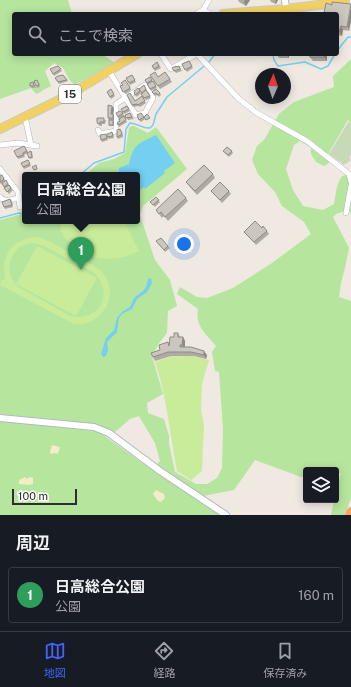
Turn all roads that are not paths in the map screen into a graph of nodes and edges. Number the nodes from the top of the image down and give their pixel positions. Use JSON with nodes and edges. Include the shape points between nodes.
{"nodes":[{"id":1,"x":209,"y":0,"type":"edge"},
{"id":2,"x":285,"y":0,"type":"edge"},
{"id":3,"x":345,"y":0,"type":"edge"},
{"id":4,"x":286,"y":9,"type":"junction"},
{"id":5,"x":203,"y":10,"type":"junction"},
{"id":6,"x":200,"y":12,"type":"edge"},
{"id":7,"x":206,"y":12,"type":"edge"},
{"id":8,"x":248,"y":12,"type":"edge"},
{"id":9,"x":134,"y":56,"type":"edge"},
{"id":10,"x":162,"y":56,"type":"edge"},
{"id":11,"x":193,"y":56,"type":"edge"},
{"id":12,"x":198,"y":56,"type":"edge"},
{"id":13,"x":109,"y":71,"type":"junction"},
{"id":14,"x":125,"y":97,"type":"junction"},
{"id":15,"x":25,"y":117,"type":"junction"},
{"id":16,"x":0,"y":129,"type":"edge"},
{"id":17,"x":98,"y":130,"type":"dead end"},
{"id":18,"x":0,"y":145,"type":"edge"},
{"id":19,"x":0,"y":170,"type":"edge"},
{"id":20,"x":350,"y":174,"type":"edge"},
{"id":21,"x":351,"y":182,"type":"edge"},
{"id":22,"x":351,"y":186,"type":"edge"},
{"id":23,"x":0,"y":197,"type":"edge"},
{"id":24,"x":19,"y":198,"type":"junction"},
{"id":25,"x":20,"y":207,"type":"dead end"},
{"id":26,"x":346,"y":213,"type":"dead end"},
{"id":27,"x":0,"y":418,"type":"edge"},
{"id":28,"x":226,"y":515,"type":"edge"}],
"edges":[{"from":1,"to":5,"type":"street"},
{"from":2,"to":4,"type":"street"},
{"from":3,"to":4,"type":"main road"},
{"from":4,"to":8,"type":"main road"},
{"from":5,"to":6,"type":"street"},
{"from":5,"to":7,"type":"street"},
{"from":9,"to":13,"type":"main road","number":"15"},
{"from":10,"to":11,"type":"street","via":[[171,69]]},
{"from":12,"to":20,"type":"street","via":[[239,99],[257,113],[307,141]]},
{"from":13,"to":14,"type":"street"},
{"from":13,"to":15,"type":"main road","number":"15"},
{"from":14,"to":14,"type":"street","via":[[136,115],[145,112],[153,98],[145,85]]},
{"from":14,"to":17,"type":"street","via":[[116,104],[116,131],[100,134]]},
{"from":15,"to":16,"type":"main road","number":"15"},
{"from":15,"to":18,"type":"street","via":[[34,146],[18,143]]},
{"from":19,"to":24,"type":"street","via":[[18,192]]},
{"from":20,"to":21,"type":"street"},
{"from":22,"to":26,"type":"street"},
{"from":23,"to":24,"type":"street","via":[[5,201]]},
{"from":24,"to":25,"type":"street"},
{"from":27,"to":28,"type":"street","via":[[81,425],[109,432],[160,471]]}]}
